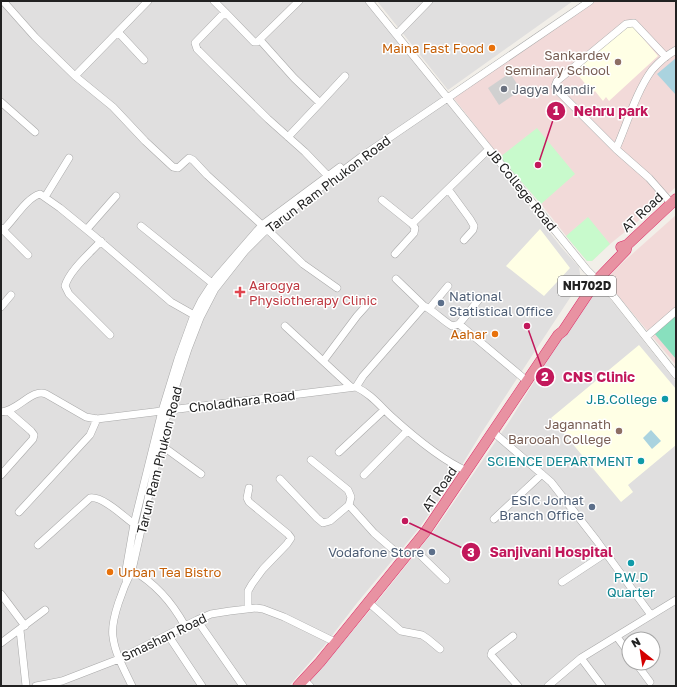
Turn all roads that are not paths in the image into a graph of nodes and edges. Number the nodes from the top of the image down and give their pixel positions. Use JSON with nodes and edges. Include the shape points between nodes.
{"nodes":[{"id":1,"x":3,"y":1,"type":"edge"},
{"id":2,"x":148,"y":1,"type":"edge"},
{"id":3,"x":214,"y":1,"type":"edge"},
{"id":4,"x":299,"y":1,"type":"edge"},
{"id":5,"x":369,"y":1,"type":"edge"},
{"id":6,"x":429,"y":1,"type":"edge"},
{"id":7,"x":583,"y":1,"type":"edge"},
{"id":8,"x":590,"y":1,"type":"edge"},
{"id":9,"x":225,"y":12,"type":"junction"},
{"id":10,"x":118,"y":32,"type":"junction"},
{"id":11,"x":397,"y":34,"type":"junction"},
{"id":12,"x":260,"y":40,"type":"junction"},
{"id":13,"x":676,"y":50,"type":"edge"},
{"id":14,"x":666,"y":57,"type":"junction"},
{"id":15,"x":144,"y":60,"type":"dead end"},
{"id":16,"x":75,"y":76,"type":"junction"},
{"id":17,"x":345,"y":76,"type":"dead end"},
{"id":18,"x":447,"y":95,"type":"junction"},
{"id":19,"x":1,"y":102,"type":"edge"},
{"id":20,"x":320,"y":103,"type":"junction"},
{"id":21,"x":35,"y":132,"type":"dead end"},
{"id":22,"x":288,"y":137,"type":"junction"},
{"id":23,"x":489,"y":149,"type":"junction"},
{"id":24,"x":616,"y":149,"type":"junction"},
{"id":25,"x":69,"y":158,"type":"dead end"},
{"id":26,"x":328,"y":176,"type":"junction"},
{"id":27,"x":448,"y":189,"type":"junction"},
{"id":28,"x":116,"y":196,"type":"dead end"},
{"id":29,"x":45,"y":197,"type":"junction"},
{"id":30,"x":382,"y":200,"type":"dead end"},
{"id":31,"x":673,"y":201,"type":"edge"},
{"id":32,"x":412,"y":224,"type":"junction"},
{"id":33,"x":141,"y":226,"type":"dead end"},
{"id":34,"x":264,"y":227,"type":"junction"},
{"id":35,"x":2,"y":229,"type":"edge"},
{"id":36,"x":87,"y":229,"type":"junction"},
{"id":37,"x":464,"y":240,"type":"dead end"},
{"id":38,"x":101,"y":241,"type":"junction"},
{"id":39,"x":395,"y":254,"type":"dead end"},
{"id":40,"x":28,"y":255,"type":"dead end"},
{"id":41,"x":595,"y":278,"type":"junction"},
{"id":42,"x":396,"y":279,"type":"dead end"},
{"id":43,"x":212,"y":283,"type":"junction"},
{"id":44,"x":448,"y":286,"type":"dead end"},
{"id":45,"x":337,"y":288,"type":"dead end"},
{"id":46,"x":12,"y":295,"type":"dead end"},
{"id":47,"x":481,"y":297,"type":"dead end"},
{"id":48,"x":366,"y":306,"type":"dead end"},
{"id":49,"x":1,"y":307,"type":"edge"},
{"id":50,"x":426,"y":307,"type":"junction"},
{"id":51,"x":676,"y":311,"type":"edge"},
{"id":52,"x":194,"y":316,"type":"junction"},
{"id":53,"x":459,"y":324,"type":"junction"},
{"id":54,"x":285,"y":326,"type":"dead end"},
{"id":55,"x":110,"y":335,"type":"dead end"},
{"id":56,"x":646,"y":337,"type":"junction"},
{"id":57,"x":324,"y":360,"type":"junction"},
{"id":58,"x":676,"y":375,"type":"edge"},
{"id":59,"x":527,"y":381,"type":"junction"},
{"id":60,"x":354,"y":387,"type":"junction"},
{"id":61,"x":384,"y":410,"type":"junction"},
{"id":62,"x":5,"y":411,"type":"edge"},
{"id":63,"x":165,"y":411,"type":"junction"},
{"id":64,"x":97,"y":419,"type":"junction"},
{"id":65,"x":407,"y":432,"type":"junction"},
{"id":66,"x":493,"y":432,"type":"junction"},
{"id":67,"x":161,"y":445,"type":"junction"},
{"id":68,"x":339,"y":452,"type":"dead end"},
{"id":69,"x":311,"y":460,"type":"dead end"},
{"id":70,"x":467,"y":471,"type":"junction"},
{"id":71,"x":201,"y":474,"type":"dead end"},
{"id":72,"x":542,"y":474,"type":"junction"},
{"id":73,"x":1,"y":475,"type":"edge"},
{"id":74,"x":364,"y":475,"type":"dead end"},
{"id":75,"x":280,"y":479,"type":"dead end"},
{"id":76,"x":249,"y":488,"type":"dead end"},
{"id":77,"x":349,"y":505,"type":"junction"},
{"id":78,"x":19,"y":512,"type":"dead end"},
{"id":79,"x":494,"y":519,"type":"dead end"},
{"id":80,"x":134,"y":524,"type":"junction"},
{"id":81,"x":38,"y":545,"type":"dead end"},
{"id":82,"x":413,"y":548,"type":"junction"},
{"id":83,"x":606,"y":552,"type":"junction"},
{"id":84,"x":404,"y":559,"type":"junction"},
{"id":85,"x":132,"y":570,"type":"junction"},
{"id":86,"x":446,"y":580,"type":"dead end"},
{"id":87,"x":562,"y":582,"type":"dead end"},
{"id":88,"x":126,"y":583,"type":"junction"},
{"id":89,"x":1,"y":594,"type":"edge"},
{"id":90,"x":676,"y":600,"type":"edge"},
{"id":91,"x":368,"y":602,"type":"junction"},
{"id":92,"x":248,"y":609,"type":"junction"},
{"id":93,"x":45,"y":610,"type":"dead end"},
{"id":94,"x":651,"y":615,"type":"junction"},
{"id":95,"x":197,"y":620,"type":"junction"},
{"id":96,"x":185,"y":626,"type":"junction"},
{"id":97,"x":22,"y":628,"type":"junction"},
{"id":98,"x":168,"y":635,"type":"junction"},
{"id":99,"x":513,"y":636,"type":"dead end"},
{"id":100,"x":617,"y":637,"type":"junction"},
{"id":101,"x":335,"y":642,"type":"junction"},
{"id":102,"x":1,"y":643,"type":"edge"},
{"id":103,"x":621,"y":643,"type":"edge"},
{"id":104,"x":440,"y":649,"type":"dead end"},
{"id":105,"x":581,"y":658,"type":"junction"},
{"id":106,"x":119,"y":659,"type":"junction"},
{"id":107,"x":642,"y":671,"type":"edge"},
{"id":108,"x":650,"y":682,"type":"dead end"},
{"id":109,"x":62,"y":684,"type":"edge"},
{"id":110,"x":304,"y":684,"type":"edge"},
{"id":111,"x":26,"y":686,"type":"edge"},
{"id":112,"x":36,"y":686,"type":"edge"},
{"id":113,"x":132,"y":686,"type":"edge"},
{"id":114,"x":202,"y":686,"type":"edge"},
{"id":115,"x":243,"y":686,"type":"edge"},
{"id":116,"x":518,"y":686,"type":"edge"},
{"id":117,"x":548,"y":686,"type":"edge"},
{"id":118,"x":602,"y":686,"type":"edge"}],
"edges":[{"from":1,"to":16,"type":"street"},
{"from":2,"to":10,"type":"street"},
{"from":3,"to":9,"type":"street"},
{"from":4,"to":12,"type":"street"},
{"from":5,"to":11,"type":"street","name":"JB College Road"},
{"from":6,"to":11,"type":"street"},
{"from":7,"to":18,"type":"street","name":"Tarun Ram Phukon Road"},
{"from":8,"to":18,"type":"street","name":"Tarun Ram Phukon Road"},
{"from":9,"to":12,"type":"street","via":[[254,42]]},
{"from":9,"to":22,"type":"street","via":[[196,41],[196,47]]},
{"from":10,"to":15,"type":"street"},
{"from":10,"to":16,"type":"street"},
{"from":11,"to":18,"type":"street","name":"JB College Road"},
{"from":12,"to":20,"type":"street"},
{"from":13,"to":14,"type":"street"},
{"from":14,"to":24,"type":"street","via":[[648,76]]},
{"from":14,"to":24,"type":"street","via":[[634,23],[630,23],[557,81],[556,90]]},
{"from":16,"to":34,"type":"street","via":[[113,108],[173,167],[178,168],[189,158],[193,160]]},
{"from":17,"to":20,"type":"street"},
{"from":18,"to":23,"type":"street","name":"JB College Road"},
{"from":18,"to":26,"type":"street","name":"Tarun Ram Phukon Road"},
{"from":18,"to":34,"type":"street","name":"Tarun Ram Phukon Road"},
{"from":19,"to":21,"type":"street"},
{"from":20,"to":22,"type":"street"},
{"from":22,"to":26,"type":"street"},
{"from":23,"to":27,"type":"street"},
{"from":23,"to":41,"type":"street","name":"JB College Road"},
{"from":24,"to":31,"type":"street"},
{"from":25,"to":29,"type":"street"},
{"from":26,"to":34,"type":"street","name":"Tarun Ram Phukon Road"},
{"from":27,"to":32,"type":"street"},
{"from":27,"to":37,"type":"street","via":[[474,226]]},
{"from":28,"to":36,"type":"street"},
{"from":29,"to":35,"type":"street","via":[[40,194],[35,196]]},
{"from":29,"to":36,"type":"street"},
{"from":30,"to":32,"type":"street"},
{"from":31,"to":41,"type":"highway","name":"AT Road","number":"NH702D"},
{"from":32,"to":39,"type":"street","via":[[415,228],[414,233]]},
{"from":33,"to":43,"type":"street"},
{"from":34,"to":43,"type":"street","name":"Tarun Ram Phukon Road"},
{"from":34,"to":45,"type":"street","via":[[303,264]]},
{"from":34,"to":63,"type":"street","name":"Tarun Ram Phukon Road","via":[[215,288],[192,337]]},
{"from":35,"to":40,"type":"street"},
{"from":36,"to":38,"type":"street"},
{"from":38,"to":52,"type":"street","via":[[171,302]]},
{"from":38,"to":55,"type":"street","via":[[78,265],[65,286]]},
{"from":41,"to":56,"type":"street","name":"JB College Road","via":[[615,298]]},
{"from":41,"to":59,"type":"highway","name":"AT Road","number":"NH702D","via":[[563,331]]},
{"from":42,"to":50,"type":"street"},
{"from":43,"to":52,"type":"street","name":"Tarun Ram Phukon Road"},
{"from":44,"to":50,"type":"street"},
{"from":46,"to":49,"type":"street"},
{"from":47,"to":53,"type":"street"},
{"from":48,"to":57,"type":"street"},
{"from":50,"to":53,"type":"street","via":[[444,322],[452,326]]},
{"from":50,"to":60,"type":"street"},
{"from":51,"to":56,"type":"street"},
{"from":52,"to":63,"type":"street","name":"Tarun Ram Phukon Road","via":[[178,359]]},
{"from":53,"to":59,"type":"street"},
{"from":54,"to":57,"type":"street"},
{"from":56,"to":58,"type":"street","name":"JB College Road"},
{"from":57,"to":60,"type":"street"},
{"from":59,"to":66,"type":"highway","name":"AT Road","number":"NH702D"},
{"from":60,"to":61,"type":"street","via":[[371,396]]},
{"from":60,"to":63,"type":"street","name":"Choladhara Road"},
{"from":61,"to":65,"type":"street"},
{"from":61,"to":68,"type":"street"},
{"from":62,"to":64,"type":"street","name":"Choladhara Road","via":[[40,392],[86,417]]},
{"from":62,"to":73,"type":"street","via":[[34,435]]},
{"from":63,"to":64,"type":"street","name":"Choladhara Road"},
{"from":63,"to":67,"type":"street","name":"Tarun Ram Phukon Road"},
{"from":63,"to":80,"type":"street","name":"Tarun Ram Phukon Road"},
{"from":64,"to":78,"type":"street","via":[[90,435]]},
{"from":65,"to":70,"type":"street"},
{"from":65,"to":74,"type":"street"},
{"from":66,"to":70,"type":"highway","name":"AT Road","number":"NH702D"},
{"from":66,"to":72,"type":"street"},
{"from":67,"to":71,"type":"street"},
{"from":67,"to":85,"type":"street","name":"Tarun Ram Phukon Road"},
{"from":69,"to":77,"type":"street","via":[[348,490],[351,497]]},
{"from":70,"to":82,"type":"highway","name":"AT Road","number":"NH702D"},
{"from":72,"to":79,"type":"street"},
{"from":72,"to":83,"type":"street"},
{"from":75,"to":77,"type":"street","via":[[323,523]]},
{"from":76,"to":92,"type":"street","via":[[249,502],[291,538],[252,584],[248,592]]},
{"from":77,"to":84,"type":"street","via":[[374,533]]},
{"from":80,"to":81,"type":"street","via":[[102,500],[90,498]]},
{"from":80,"to":88,"type":"street","name":"Tarun Ram Phukon Road"},
{"from":82,"to":84,"type":"highway","name":"AT Road","number":"NH702D"},
{"from":82,"to":86,"type":"street"},
{"from":83,"to":87,"type":"street"},
{"from":83,"to":94,"type":"street"},
{"from":84,"to":91,"type":"highway","name":"AT Road","number":"NH702D"},
{"from":85,"to":88,"type":"street","name":"Tarun Ram Phukon Road"},
{"from":85,"to":96,"type":"street","via":[[168,600]]},
{"from":88,"to":106,"type":"street","name":"Tarun Ram Phukon Road","via":[[113,624],[113,639]]},
{"from":89,"to":97,"type":"street"},
{"from":90,"to":94,"type":"street"},
{"from":91,"to":101,"type":"highway","name":"AT Road","number":"NH702D"},
{"from":91,"to":104,"type":"street","via":[[401,631],[422,635]]},
{"from":92,"to":95,"type":"street","name":"Smashan Road","via":[[211,614]]},
{"from":92,"to":101,"type":"street","name":"Smashan Road","via":[[263,609]]},
{"from":93,"to":97,"type":"street"},
{"from":94,"to":100,"type":"street"},
{"from":95,"to":96,"type":"street","name":"Smashan Road"},
{"from":95,"to":115,"type":"street"},
{"from":96,"to":98,"type":"street","name":"Smashan Road"},
{"from":97,"to":102,"type":"street"},
{"from":97,"to":111,"type":"street"},
{"from":98,"to":106,"type":"street","name":"Smashan Road"},
{"from":98,"to":114,"type":"street"},
{"from":99,"to":116,"type":"street","via":[[491,655]]},
{"from":100,"to":103,"type":"street"},
{"from":100,"to":105,"type":"street"},
{"from":101,"to":110,"type":"highway","name":"AT Road","number":"NH702D"},
{"from":105,"to":117,"type":"street"},
{"from":105,"to":118,"type":"street"},
{"from":106,"to":109,"type":"street","name":"Smashan Road"},
{"from":106,"to":113,"type":"street","name":"Tarun Ram Phukon Road"},
{"from":107,"to":108,"type":"street"},
{"from":109,"to":112,"type":"street","name":"Smashan Road"}]}
